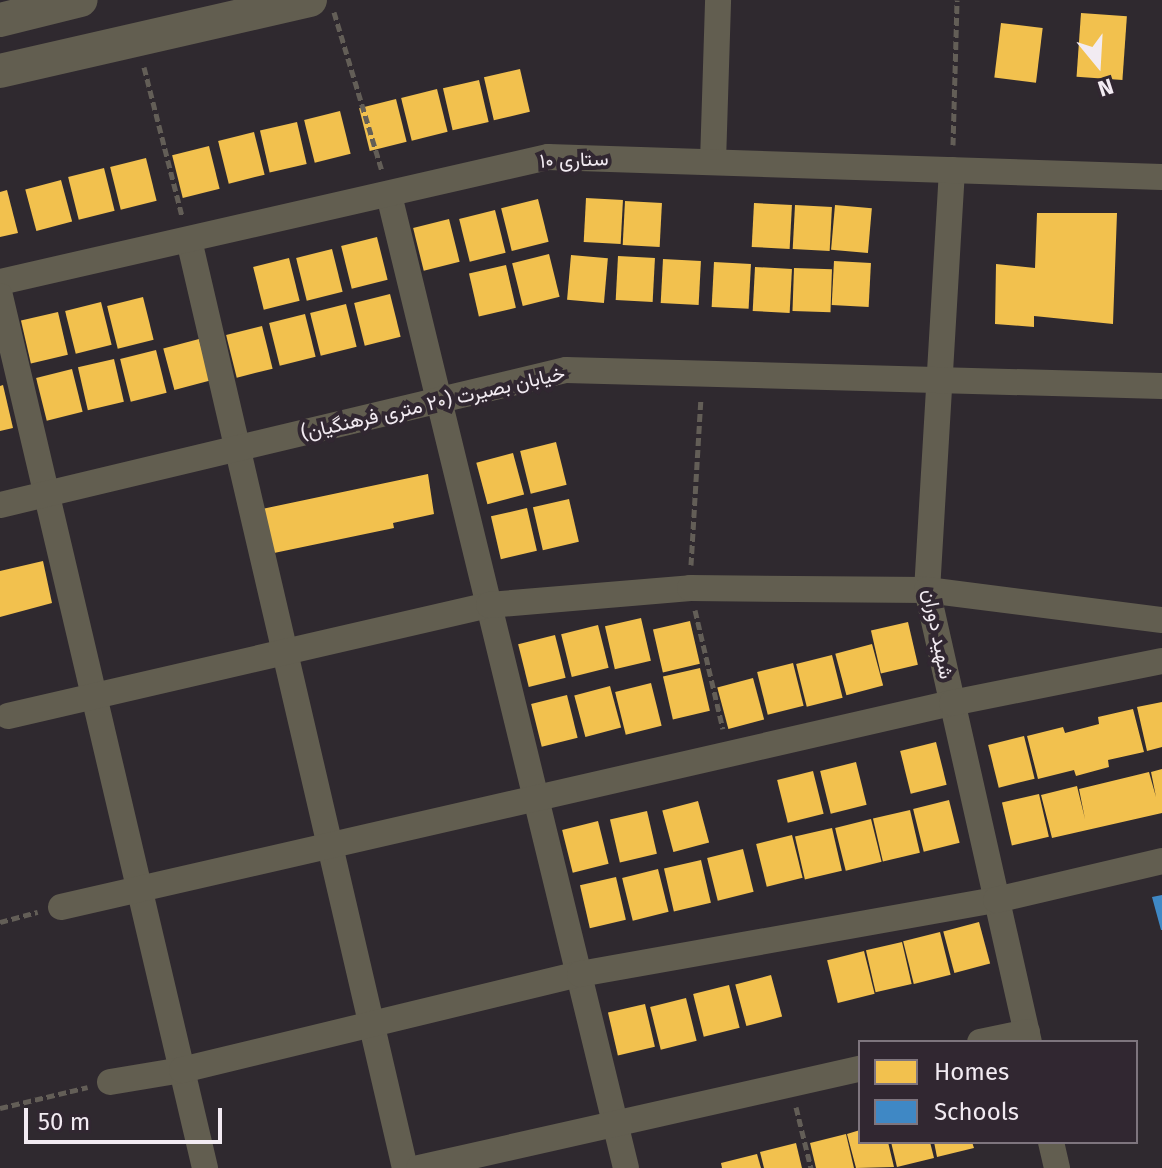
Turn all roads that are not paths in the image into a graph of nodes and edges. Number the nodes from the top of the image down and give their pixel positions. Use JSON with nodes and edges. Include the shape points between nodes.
{"nodes":[{"id":1,"x":81,"y":0,"type":"edge"},
{"id":2,"x":310,"y":0,"type":"edge"},
{"id":3,"x":718,"y":0,"type":"edge"},
{"id":4,"x":0,"y":20,"type":"edge"},
{"id":5,"x":0,"y":71,"type":"edge"},
{"id":6,"x":713,"y":162,"type":"junction"},
{"id":7,"x":952,"y":170,"type":"junction"},
{"id":8,"x":1162,"y":177,"type":"edge"},
{"id":9,"x":389,"y":195,"type":"junction"},
{"id":10,"x":189,"y":240,"type":"junction"},
{"id":11,"x":0,"y":282,"type":"edge"},
{"id":12,"x":0,"y":296,"type":"edge"},
{"id":13,"x":941,"y":380,"type":"junction"},
{"id":14,"x":1162,"y":386,"type":"edge"},
{"id":15,"x":439,"y":400,"type":"junction"},
{"id":16,"x":241,"y":447,"type":"junction"},
{"id":17,"x":47,"y":494,"type":"junction"},
{"id":18,"x":0,"y":505,"type":"edge"},
{"id":19,"x":927,"y":590,"type":"junction"},
{"id":20,"x":489,"y":605,"type":"junction"},
{"id":21,"x":1162,"y":620,"type":"edge"},
{"id":22,"x":288,"y":652,"type":"junction"},
{"id":23,"x":1162,"y":661,"type":"edge"},
{"id":24,"x":94,"y":696,"type":"junction"},
{"id":25,"x":952,"y":703,"type":"junction"},
{"id":26,"x":8,"y":716,"type":"dead end"},
{"id":27,"x":536,"y":797,"type":"junction"},
{"id":28,"x":333,"y":843,"type":"junction"},
{"id":29,"x":1162,"y":861,"type":"edge"},
{"id":30,"x":139,"y":887,"type":"junction"},
{"id":31,"x":996,"y":900,"type":"junction"},
{"id":32,"x":61,"y":907,"type":"road end"},
{"id":33,"x":580,"y":974,"type":"junction"},
{"id":34,"x":375,"y":1024,"type":"junction"},
{"id":35,"x":1028,"y":1037,"type":"edge"},
{"id":36,"x":999,"y":1040,"type":"edge"},
{"id":37,"x":858,"y":1069,"type":"edge"},
{"id":38,"x":182,"y":1070,"type":"junction"},
{"id":39,"x":110,"y":1082,"type":"road end"},
{"id":40,"x":616,"y":1124,"type":"junction"},
{"id":41,"x":1051,"y":1144,"type":"edge"},
{"id":42,"x":205,"y":1168,"type":"edge"},
{"id":43,"x":405,"y":1168,"type":"edge"},
{"id":44,"x":419,"y":1168,"type":"edge"},
{"id":45,"x":626,"y":1168,"type":"edge"},
{"id":46,"x":1057,"y":1168,"type":"edge"}],
"edges":[{"from":1,"to":4,"type":"street"},
{"from":2,"to":5,"type":"street"},
{"from":3,"to":6,"type":"street"},
{"from":6,"to":7,"type":"street","name":"ستاری ۱۰"},
{"from":6,"to":9,"type":"street","name":"ستاری ۱۰","via":[[548,157]]},
{"from":7,"to":8,"type":"street","name":"ستاری ۱۰"},
{"from":7,"to":13,"type":"street","name":"شهید دوران"},
{"from":9,"to":10,"type":"street","name":"ستاری ۱۰"},
{"from":9,"to":15,"type":"street"},
{"from":10,"to":11,"type":"street","name":"ستاری ۱۰"},
{"from":10,"to":16,"type":"street"},
{"from":12,"to":17,"type":"street"},
{"from":13,"to":14,"type":"street","name":"خیابان بصیرت (۲۰ متری فرهنگیان)"},
{"from":13,"to":15,"type":"street","name":"خیابان بصیرت (۲۰ متری فرهنگیان)","via":[[566,370]]},
{"from":13,"to":19,"type":"street","name":"شهید دوران"},
{"from":15,"to":16,"type":"street","name":"خیابان بصیرت (۲۰ متری فرهنگیان)"},
{"from":15,"to":20,"type":"street"},
{"from":16,"to":17,"type":"street","name":"خیابان بصیرت (۲۰ متری فرهنگیان)"},
{"from":16,"to":22,"type":"street"},
{"from":17,"to":18,"type":"street","name":"خیابان بصیرت (۲۰ متری فرهنگیان)"},
{"from":17,"to":24,"type":"street"},
{"from":19,"to":20,"type":"street","via":[[690,588]]},
{"from":19,"to":21,"type":"street"},
{"from":19,"to":25,"type":"street","name":"شهید دوران"},
{"from":20,"to":22,"type":"street"},
{"from":20,"to":27,"type":"street"},
{"from":22,"to":24,"type":"street"},
{"from":22,"to":28,"type":"street"},
{"from":23,"to":25,"type":"street"},
{"from":24,"to":26,"type":"street"},
{"from":24,"to":30,"type":"street"},
{"from":25,"to":27,"type":"street"},
{"from":25,"to":31,"type":"street","name":"شهید دوران"},
{"from":27,"to":28,"type":"street"},
{"from":27,"to":33,"type":"street"},
{"from":28,"to":30,"type":"street"},
{"from":28,"to":34,"type":"street"},
{"from":29,"to":31,"type":"street"},
{"from":30,"to":32,"type":"street"},
{"from":30,"to":38,"type":"street"},
{"from":31,"to":33,"type":"street"},
{"from":31,"to":35,"type":"street","name":"شهید دوران"},
{"from":33,"to":34,"type":"street"},
{"from":33,"to":40,"type":"street"},
{"from":34,"to":38,"type":"street"},
{"from":34,"to":43,"type":"street"},
{"from":35,"to":36,"type":"street"},
{"from":37,"to":40,"type":"street"},
{"from":38,"to":39,"type":"street"},
{"from":38,"to":42,"type":"street"},
{"from":40,"to":44,"type":"street"},
{"from":40,"to":45,"type":"street"},
{"from":41,"to":46,"type":"street"}]}
